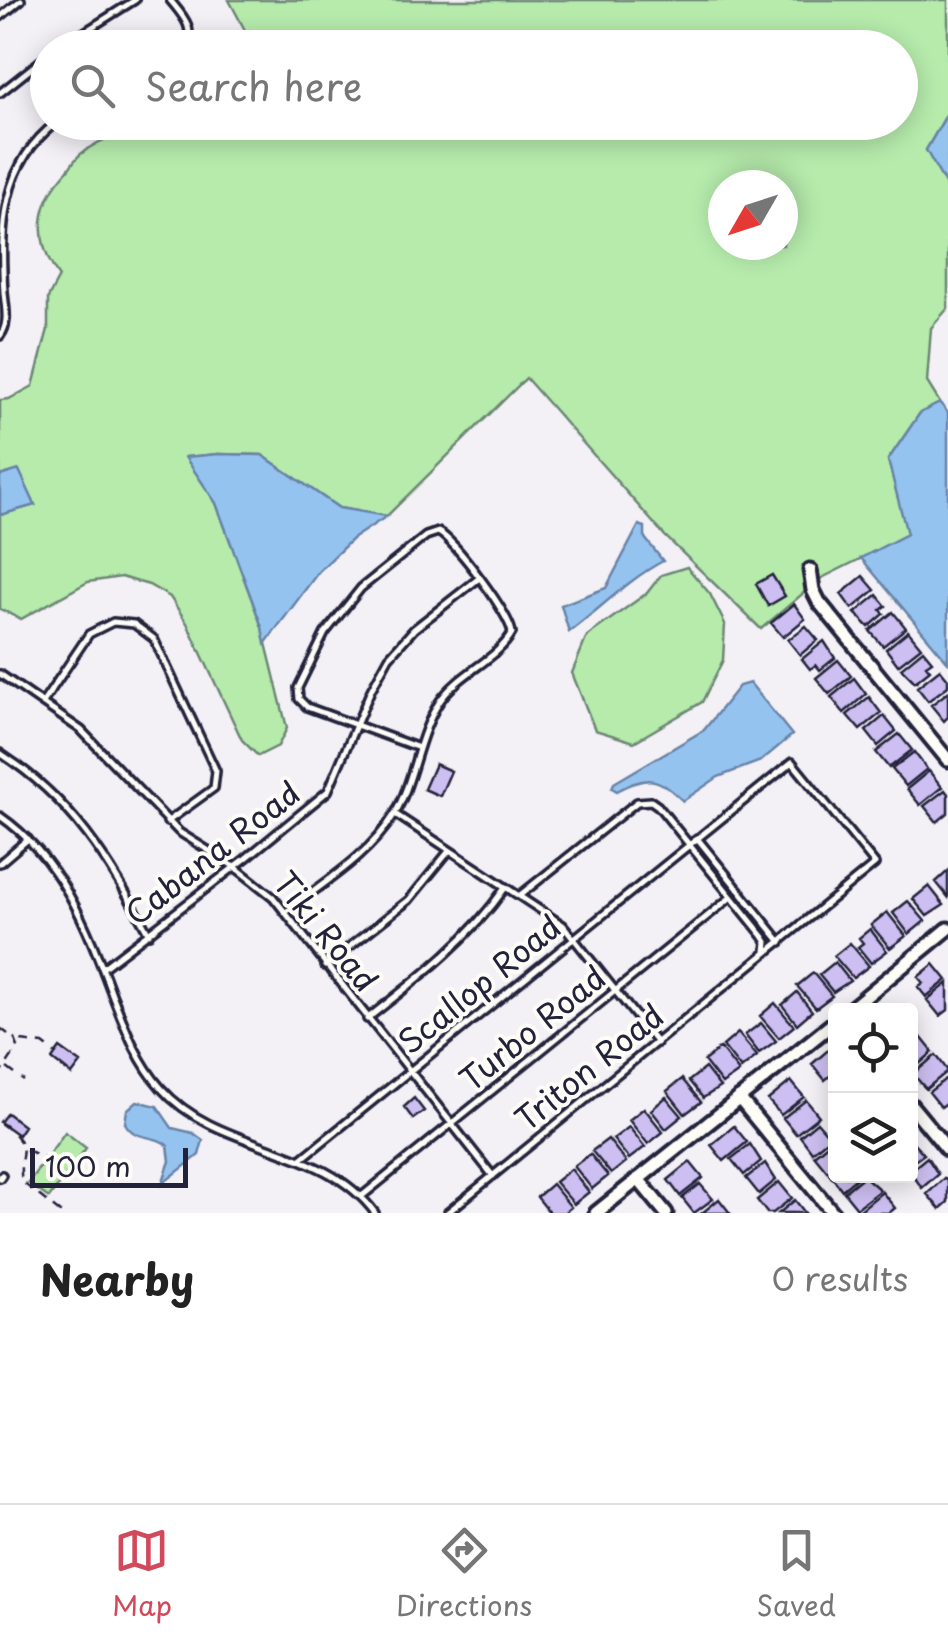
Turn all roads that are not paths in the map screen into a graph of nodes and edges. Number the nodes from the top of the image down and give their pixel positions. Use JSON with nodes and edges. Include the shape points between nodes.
{"nodes":[{"id":1,"x":21,"y":0,"type":"edge"},
{"id":2,"x":135,"y":0,"type":"edge"},
{"id":3,"x":170,"y":0,"type":"edge"},
{"id":4,"x":0,"y":17,"type":"edge"},
{"id":5,"x":88,"y":30,"type":"edge"},
{"id":6,"x":190,"y":30,"type":"edge"},
{"id":7,"x":30,"y":70,"type":"edge"},
{"id":8,"x":0,"y":94,"type":"edge"},
{"id":9,"x":38,"y":140,"type":"edge"},
{"id":10,"x":0,"y":336,"type":"edge"},
{"id":11,"x":810,"y":570,"type":"dead end"},
{"id":12,"x":478,"y":579,"type":"junction"},
{"id":13,"x":0,"y":674,"type":"edge"},
{"id":14,"x":44,"y":702,"type":"junction"},
{"id":15,"x":357,"y":726,"type":"junction"},
{"id":16,"x":419,"y":748,"type":"junction"},
{"id":17,"x":0,"y":753,"type":"edge"},
{"id":18,"x":948,"y":760,"type":"edge"},
{"id":19,"x":395,"y":814,"type":"junction"},
{"id":20,"x":0,"y":816,"type":"edge"},
{"id":21,"x":166,"y":822,"type":"junction"},
{"id":22,"x":697,"y":838,"type":"junction"},
{"id":23,"x":29,"y":839,"type":"junction"},
{"id":24,"x":689,"y":844,"type":"junction"},
{"id":25,"x":450,"y":851,"type":"junction"},
{"id":26,"x":0,"y":863,"type":"edge"},
{"id":27,"x":235,"y":867,"type":"junction"},
{"id":28,"x":506,"y":887,"type":"junction"},
{"id":29,"x":520,"y":896,"type":"junction"},
{"id":30,"x":731,"y":896,"type":"junction"},
{"id":31,"x":286,"y":912,"type":"junction"},
{"id":32,"x":149,"y":934,"type":"junction"},
{"id":33,"x":945,"y":937,"type":"edge"},
{"id":34,"x":572,"y":939,"type":"junction"},
{"id":35,"x":781,"y":942,"type":"junction"},
{"id":36,"x":762,"y":958,"type":"junction"},
{"id":37,"x":325,"y":966,"type":"junction"},
{"id":38,"x":102,"y":968,"type":"junction"},
{"id":39,"x":614,"y":991,"type":"junction"},
{"id":40,"x":857,"y":1003,"type":"edge"},
{"id":41,"x":367,"y":1018,"type":"junction"},
{"id":42,"x":828,"y":1026,"type":"edge"},
{"id":43,"x":656,"y":1043,"type":"junction"},
{"id":44,"x":409,"y":1072,"type":"junction"},
{"id":45,"x":739,"y":1098,"type":"junction"},
{"id":46,"x":918,"y":1114,"type":"edge"},
{"id":47,"x":452,"y":1124,"type":"junction"},
{"id":48,"x":948,"y":1150,"type":"edge"},
{"id":49,"x":300,"y":1160,"type":"junction"},
{"id":50,"x":493,"y":1176,"type":"junction"},
{"id":51,"x":638,"y":1179,"type":"junction"},
{"id":52,"x":362,"y":1196,"type":"junction"},
{"id":53,"x":375,"y":1213,"type":"edge"},
{"id":54,"x":448,"y":1213,"type":"edge"},
{"id":55,"x":596,"y":1213,"type":"edge"},
{"id":56,"x":666,"y":1213,"type":"edge"},
{"id":57,"x":833,"y":1213,"type":"edge"}],
"edges":[{"from":1,"to":4,"type":"lane"},
{"from":2,"to":5,"type":"lane"},
{"from":3,"to":6,"type":"lane"},
{"from":7,"to":8,"type":"lane"},
{"from":9,"to":10,"type":"lane","via":[[25,152],[10,188],[3,233],[7,319]]},
{"from":11,"to":18,"type":"street","via":[[819,602]]},
{"from":12,"to":15,"type":"lane","name":"Cabana Road","via":[[399,644]]},
{"from":12,"to":15,"type":"lane","via":[[448,538],[431,533],[345,606],[310,660],[298,693],[308,707]]},
{"from":12,"to":16,"type":"lane","via":[[512,634],[448,691]]},
{"from":13,"to":14,"type":"lane","name":"Tiki Road"},
{"from":14,"to":21,"type":"lane","name":"Tiki Road","via":[[102,748]]},
{"from":14,"to":21,"type":"lane","via":[[95,629],[123,621],[149,633],[216,771],[214,788]]},
{"from":15,"to":16,"type":"lane"},
{"from":15,"to":27,"type":"lane","name":"Cabana Road","via":[[328,791]]},
{"from":16,"to":19,"type":"lane"},
{"from":17,"to":32,"type":"lane","via":[[87,831]]},
{"from":19,"to":25,"type":"lane"},
{"from":19,"to":31,"type":"lane","via":[[360,854]]},
{"from":20,"to":23,"type":"lane"},
{"from":21,"to":27,"type":"lane","name":"Tiki Road"},
{"from":22,"to":24,"type":"lane","name":"Scallop Road"},
{"from":22,"to":35,"type":"lane"},
{"from":22,"to":35,"type":"lane","name":"Scallop Road","via":[[792,762],[875,864]]},
{"from":23,"to":26,"type":"lane"},
{"from":23,"to":38,"type":"lane","via":[[75,904]]},
{"from":24,"to":29,"type":"lane","via":[[658,806],[637,802]]},
{"from":24,"to":30,"type":"lane"},
{"from":24,"to":34,"type":"lane","name":"Scallop Road"},
{"from":25,"to":28,"type":"lane"},
{"from":25,"to":37,"type":"lane","via":[[410,900]]},
{"from":27,"to":31,"type":"lane","name":"Tiki Road"},
{"from":27,"to":32,"type":"lane","name":"Cabana Road"},
{"from":28,"to":29,"type":"lane"},
{"from":28,"to":41,"type":"lane","via":[[443,960]]},
{"from":29,"to":34,"type":"lane","via":[[563,925]]},
{"from":30,"to":36,"type":"lane","via":[[767,942]]},
{"from":30,"to":39,"type":"lane","name":"Turbo Road"},
{"from":31,"to":37,"type":"lane","name":"Tiki Road"},
{"from":32,"to":38,"type":"lane","name":"Cabana Road"},
{"from":33,"to":40,"type":"street"},
{"from":34,"to":39,"type":"lane"},
{"from":34,"to":44,"type":"lane","name":"Scallop Road"},
{"from":35,"to":36,"type":"lane","name":"Triton Road"},
{"from":36,"to":43,"type":"lane","name":"Triton Road"},
{"from":37,"to":41,"type":"lane","name":"Tiki Road"},
{"from":38,"to":49,"type":"lane","via":[[141,1062],[167,1095],[214,1127]]},
{"from":39,"to":43,"type":"lane"},
{"from":39,"to":47,"type":"lane","name":"Turbo Road"},
{"from":41,"to":44,"type":"lane","name":"Tiki Road"},
{"from":42,"to":45,"type":"street"},
{"from":43,"to":50,"type":"lane","name":"Triton Road"},
{"from":44,"to":47,"type":"lane","name":"Tiki Road"},
{"from":44,"to":49,"type":"lane","name":"Scallop Road"},
{"from":45,"to":51,"type":"street"},
{"from":45,"to":57,"type":"street"},
{"from":46,"to":48,"type":"street"},
{"from":47,"to":50,"type":"lane","name":"Tiki Road"},
{"from":47,"to":52,"type":"lane","name":"Turbo Road"},
{"from":49,"to":52,"type":"lane"},
{"from":50,"to":54,"type":"lane","name":"Triton Road"},
{"from":51,"to":55,"type":"street"},
{"from":51,"to":56,"type":"street"},
{"from":52,"to":53,"type":"lane"}]}
